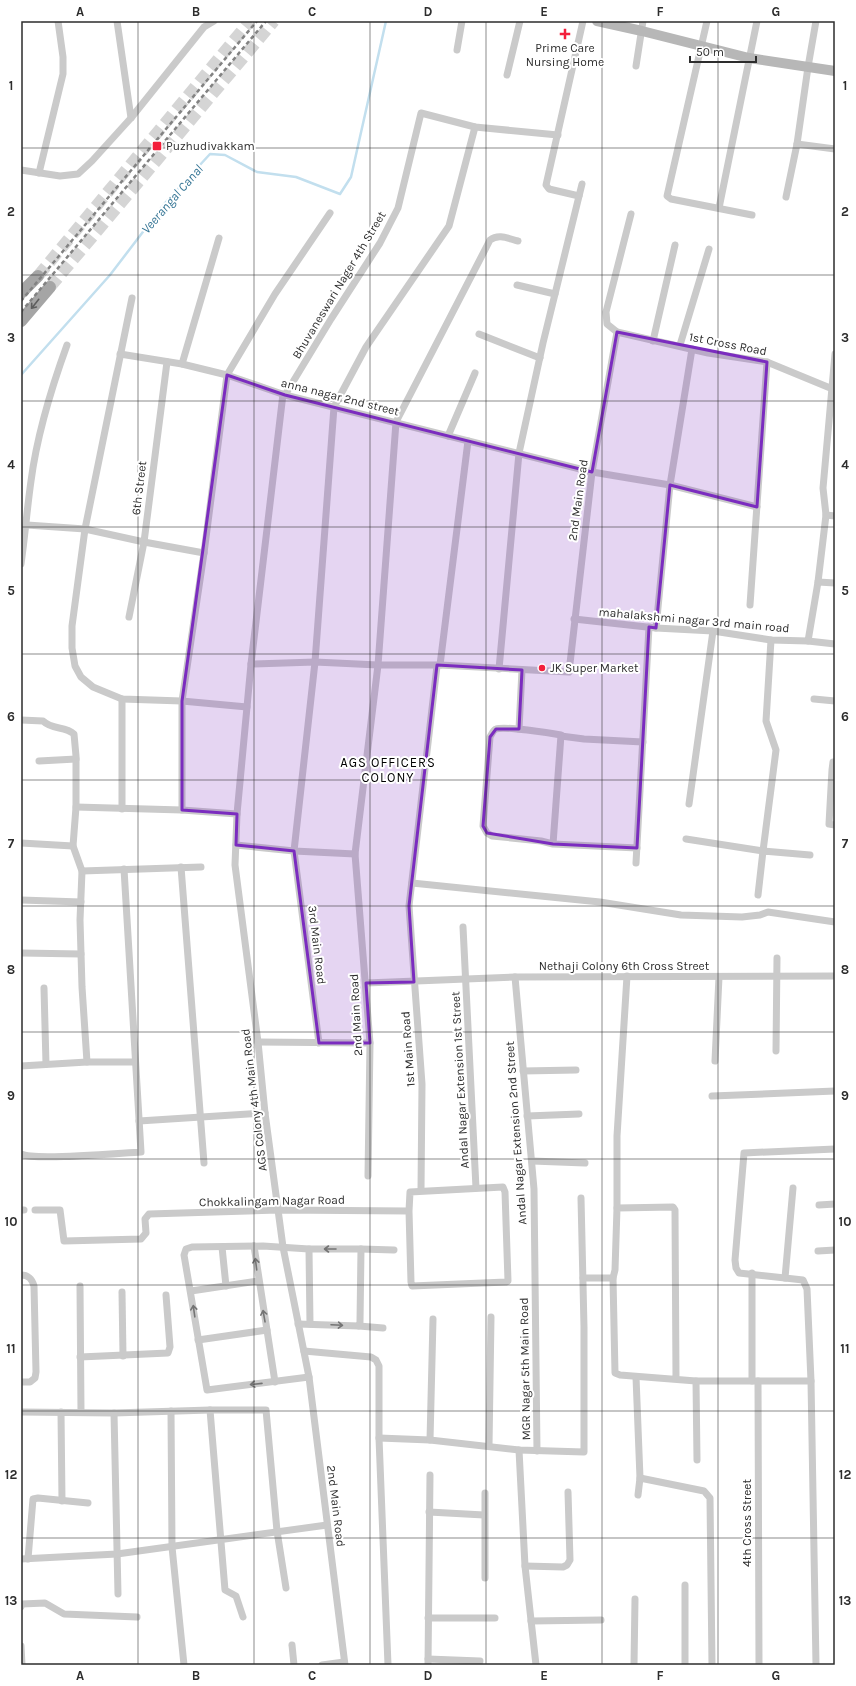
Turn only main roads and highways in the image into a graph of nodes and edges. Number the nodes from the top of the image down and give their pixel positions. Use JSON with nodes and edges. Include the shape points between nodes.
{"nodes":[{"id":1,"x":38,"y":276,"type":"tunnel mouth"},
{"id":2,"x":50,"y":287,"type":"tunnel mouth"},
{"id":3,"x":21,"y":293,"type":"edge"},
{"id":4,"x":21,"y":321,"type":"edge"}],
"edges":[{"from":1,"to":3,"type":"main road"},
{"from":2,"to":4,"type":"main road","one_way":true}]}
